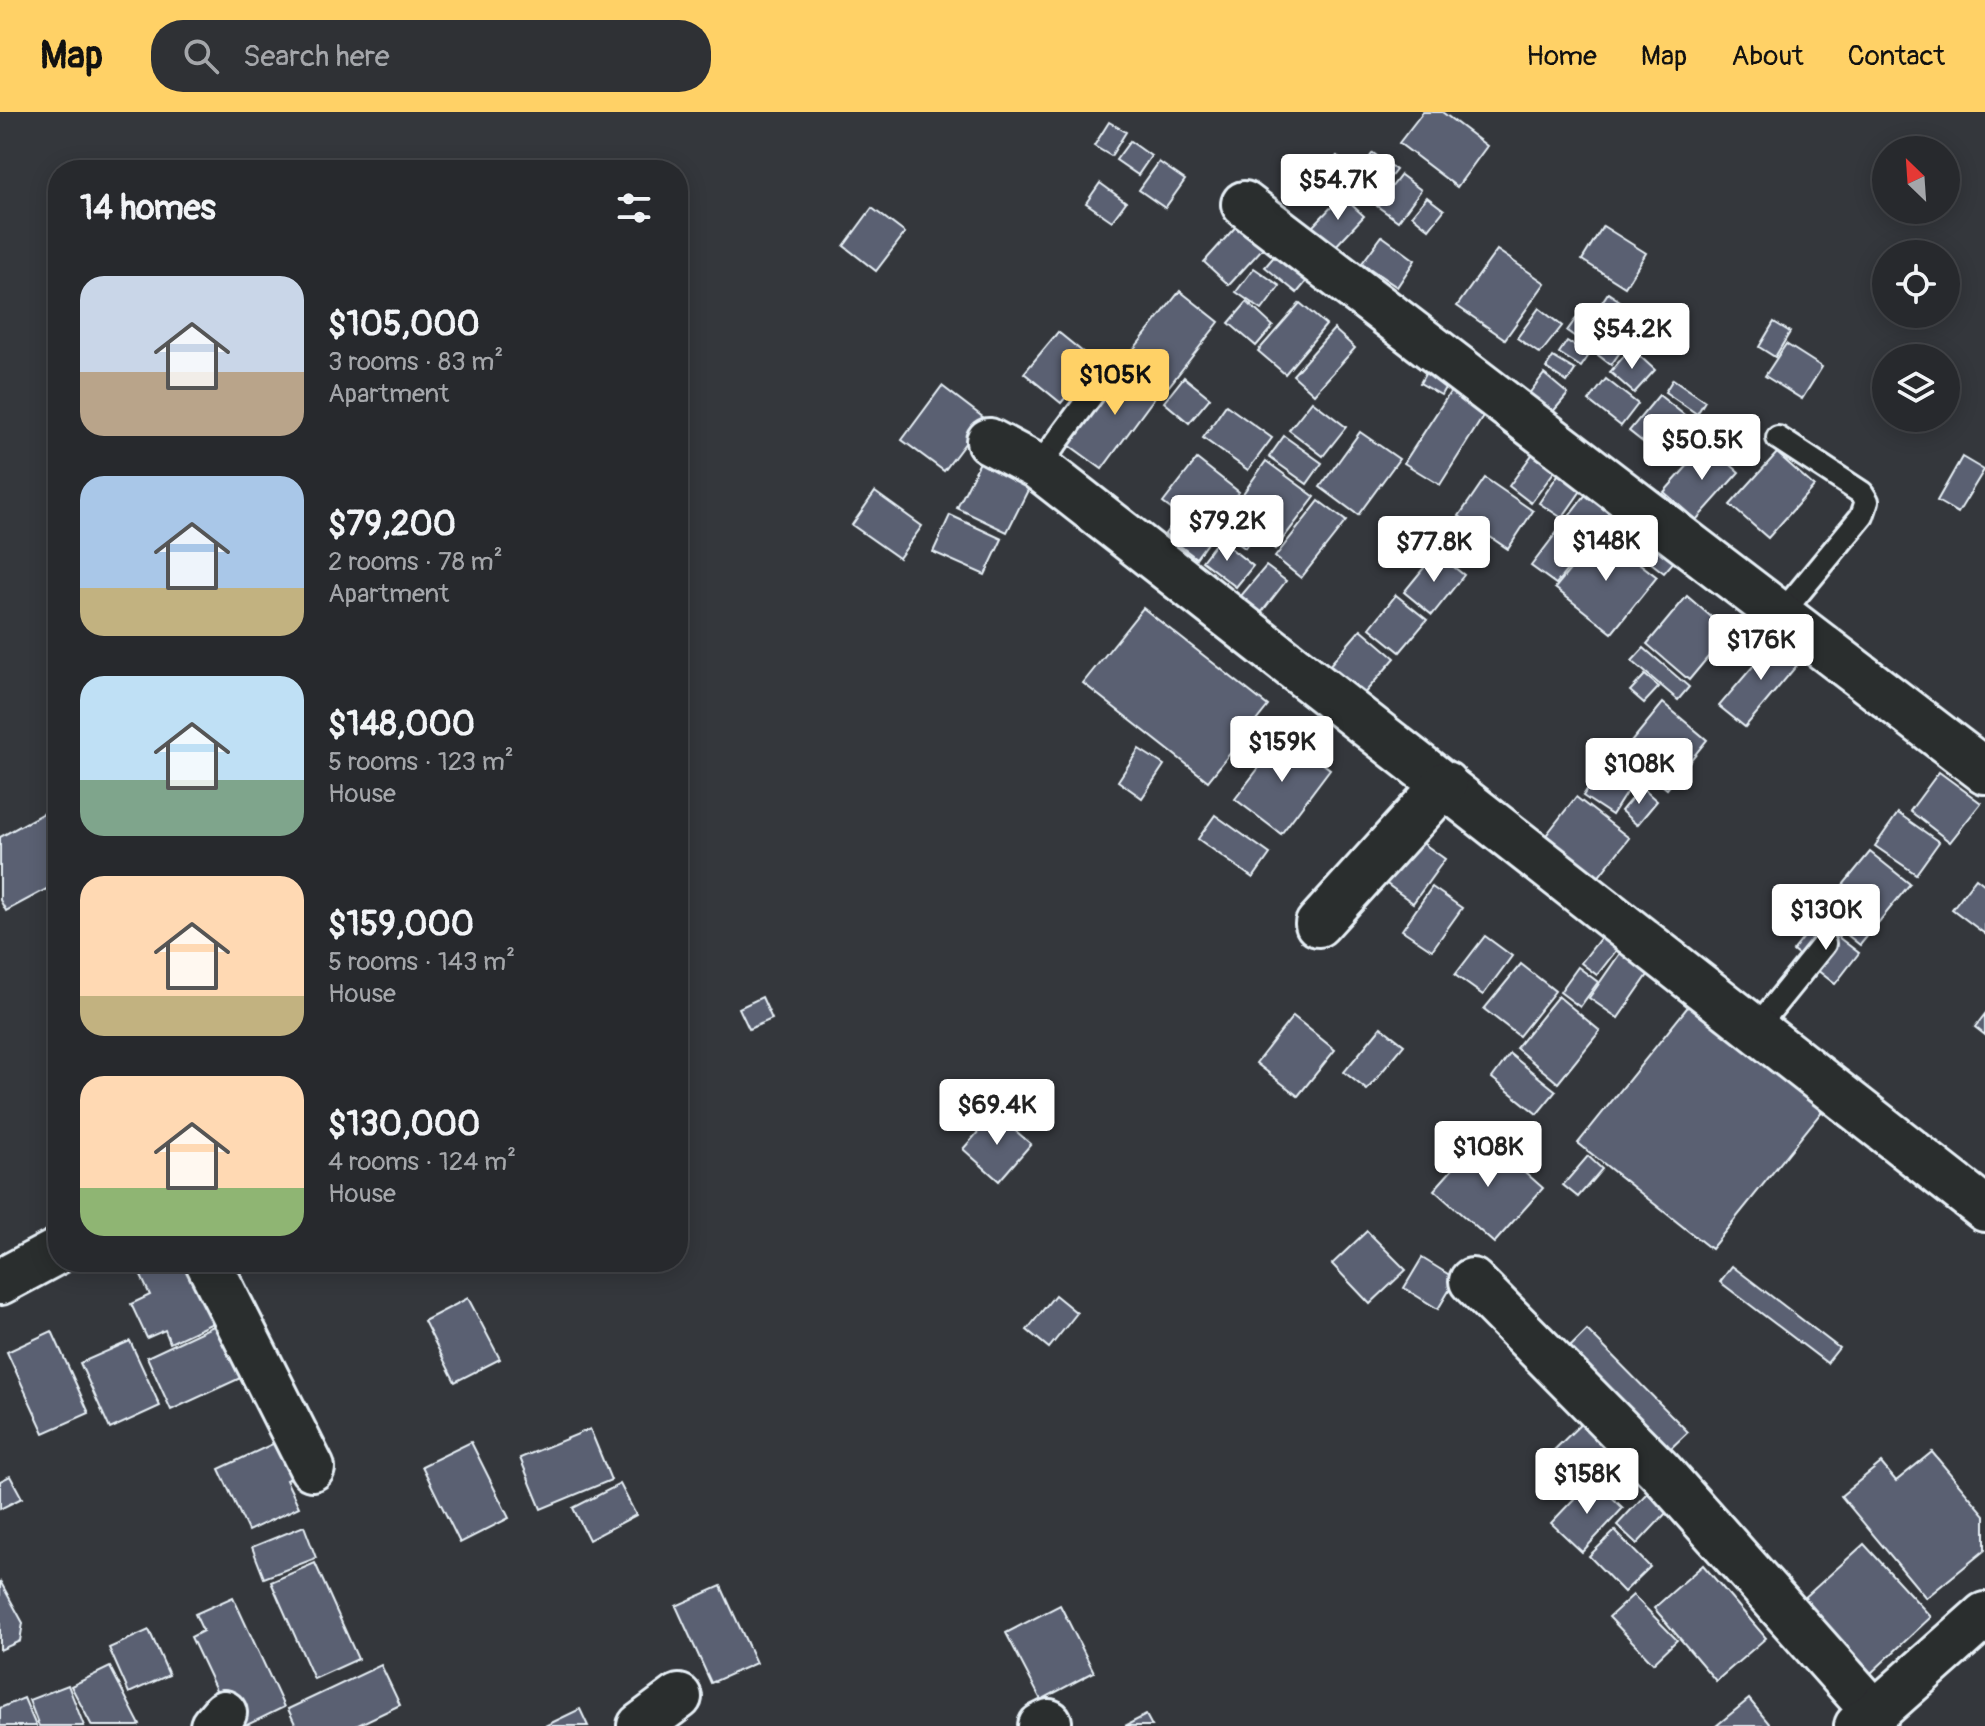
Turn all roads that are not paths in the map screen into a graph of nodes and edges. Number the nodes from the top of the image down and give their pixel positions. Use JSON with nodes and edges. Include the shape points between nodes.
{"nodes":[{"id":1,"x":1244,"y":204,"type":"dead end"},
{"id":2,"x":1114,"y":365,"type":"dead end"},
{"id":3,"x":1778,"y":438,"type":"dead end"},
{"id":4,"x":989,"y":441,"type":"dead end"},
{"id":5,"x":1038,"y":467,"type":"junction"},
{"id":6,"x":1781,"y":614,"type":"junction"},
{"id":7,"x":1985,"y":771,"type":"edge"},
{"id":8,"x":1445,"y":784,"type":"junction"},
{"id":9,"x":1318,"y":924,"type":"dead end"},
{"id":10,"x":1824,"y":944,"type":"dead end"},
{"id":11,"x":1756,"y":1028,"type":"junction"},
{"id":12,"x":1985,"y":1209,"type":"edge"},
{"id":13,"x":48,"y":1256,"type":"edge"},
{"id":14,"x":213,"y":1272,"type":"edge"},
{"id":15,"x":1472,"y":1281,"type":"dead end"},
{"id":16,"x":0,"y":1282,"type":"edge"},
{"id":17,"x":312,"y":1468,"type":"dead end"},
{"id":18,"x":1985,"y":1615,"type":"edge"},
{"id":19,"x":679,"y":1697,"type":"dead end"},
{"id":20,"x":1866,"y":1719,"type":"edge"},
{"id":21,"x":640,"y":1726,"type":"edge"}],
"edges":[{"from":1,"to":6,"type":"street"},
{"from":2,"to":5,"type":"lane"},
{"from":3,"to":6,"type":"lane","via":[[1867,501],[1862,516]]},
{"from":4,"to":5,"type":"street"},
{"from":5,"to":8,"type":"street"},
{"from":6,"to":7,"type":"street"},
{"from":8,"to":9,"type":"street"},
{"from":8,"to":11,"type":"street"},
{"from":10,"to":11,"type":"lane"},
{"from":11,"to":12,"type":"street"},
{"from":13,"to":16,"type":"street"},
{"from":14,"to":17,"type":"street"},
{"from":15,"to":20,"type":"street","via":[[1661,1472]]},
{"from":18,"to":20,"type":"street"},
{"from":19,"to":21,"type":"street"}]}
